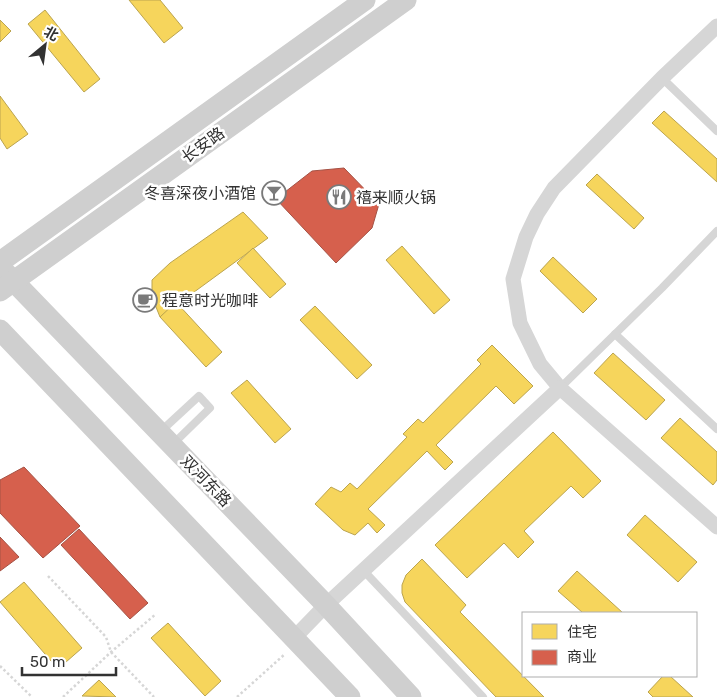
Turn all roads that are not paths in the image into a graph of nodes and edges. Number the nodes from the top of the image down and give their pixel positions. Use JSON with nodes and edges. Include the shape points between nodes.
{"nodes":[{"id":1,"x":365,"y":0,"type":"edge"},
{"id":2,"x":406,"y":0,"type":"edge"},
{"id":3,"x":717,"y":26,"type":"edge"},
{"id":4,"x":662,"y":78,"type":"junction"},
{"id":5,"x":717,"y":131,"type":"edge"},
{"id":6,"x":717,"y":231,"type":"edge"},
{"id":7,"x":0,"y":262,"type":"edge"},
{"id":8,"x":4,"y":279,"type":"edge"},
{"id":9,"x":0,"y":330,"type":"edge"},
{"id":10,"x":615,"y":334,"type":"junction"},
{"id":11,"x":560,"y":388,"type":"junction"},
{"id":12,"x":717,"y":429,"type":"edge"},
{"id":13,"x":165,"y":439,"type":"junction"},
{"id":14,"x":717,"y":526,"type":"edge"},
{"id":15,"x":364,"y":570,"type":"junction"},
{"id":16,"x":326,"y":605,"type":"junction"},
{"id":17,"x":289,"y":646,"type":"junction"},
{"id":18,"x":350,"y":697,"type":"edge"},
{"id":19,"x":411,"y":697,"type":"edge"},
{"id":20,"x":483,"y":697,"type":"edge"}],
"edges":[{"from":1,"to":7,"type":"street","name":"长安路"},
{"from":2,"to":8,"type":"street","name":"长安路"},
{"from":3,"to":4,"type":"street"},
{"from":4,"to":5,"type":"lane"},
{"from":4,"to":11,"type":"street","via":[[554,188],[526,237],[513,278],[520,323],[540,364]]},
{"from":6,"to":10,"type":"lane"},
{"from":8,"to":13,"type":"street","name":"双河东路"},
{"from":9,"to":17,"type":"street"},
{"from":10,"to":11,"type":"lane"},
{"from":10,"to":12,"type":"lane"},
{"from":11,"to":14,"type":"street"},
{"from":11,"to":15,"type":"street"},
{"from":13,"to":13,"type":"lane","via":[[210,408],[199,396]]},
{"from":13,"to":16,"type":"street","name":"双河东路"},
{"from":15,"to":16,"type":"street"},
{"from":15,"to":20,"type":"lane"},
{"from":16,"to":17,"type":"street"},
{"from":16,"to":19,"type":"street","name":"双河东路"},
{"from":17,"to":18,"type":"street"}]}
